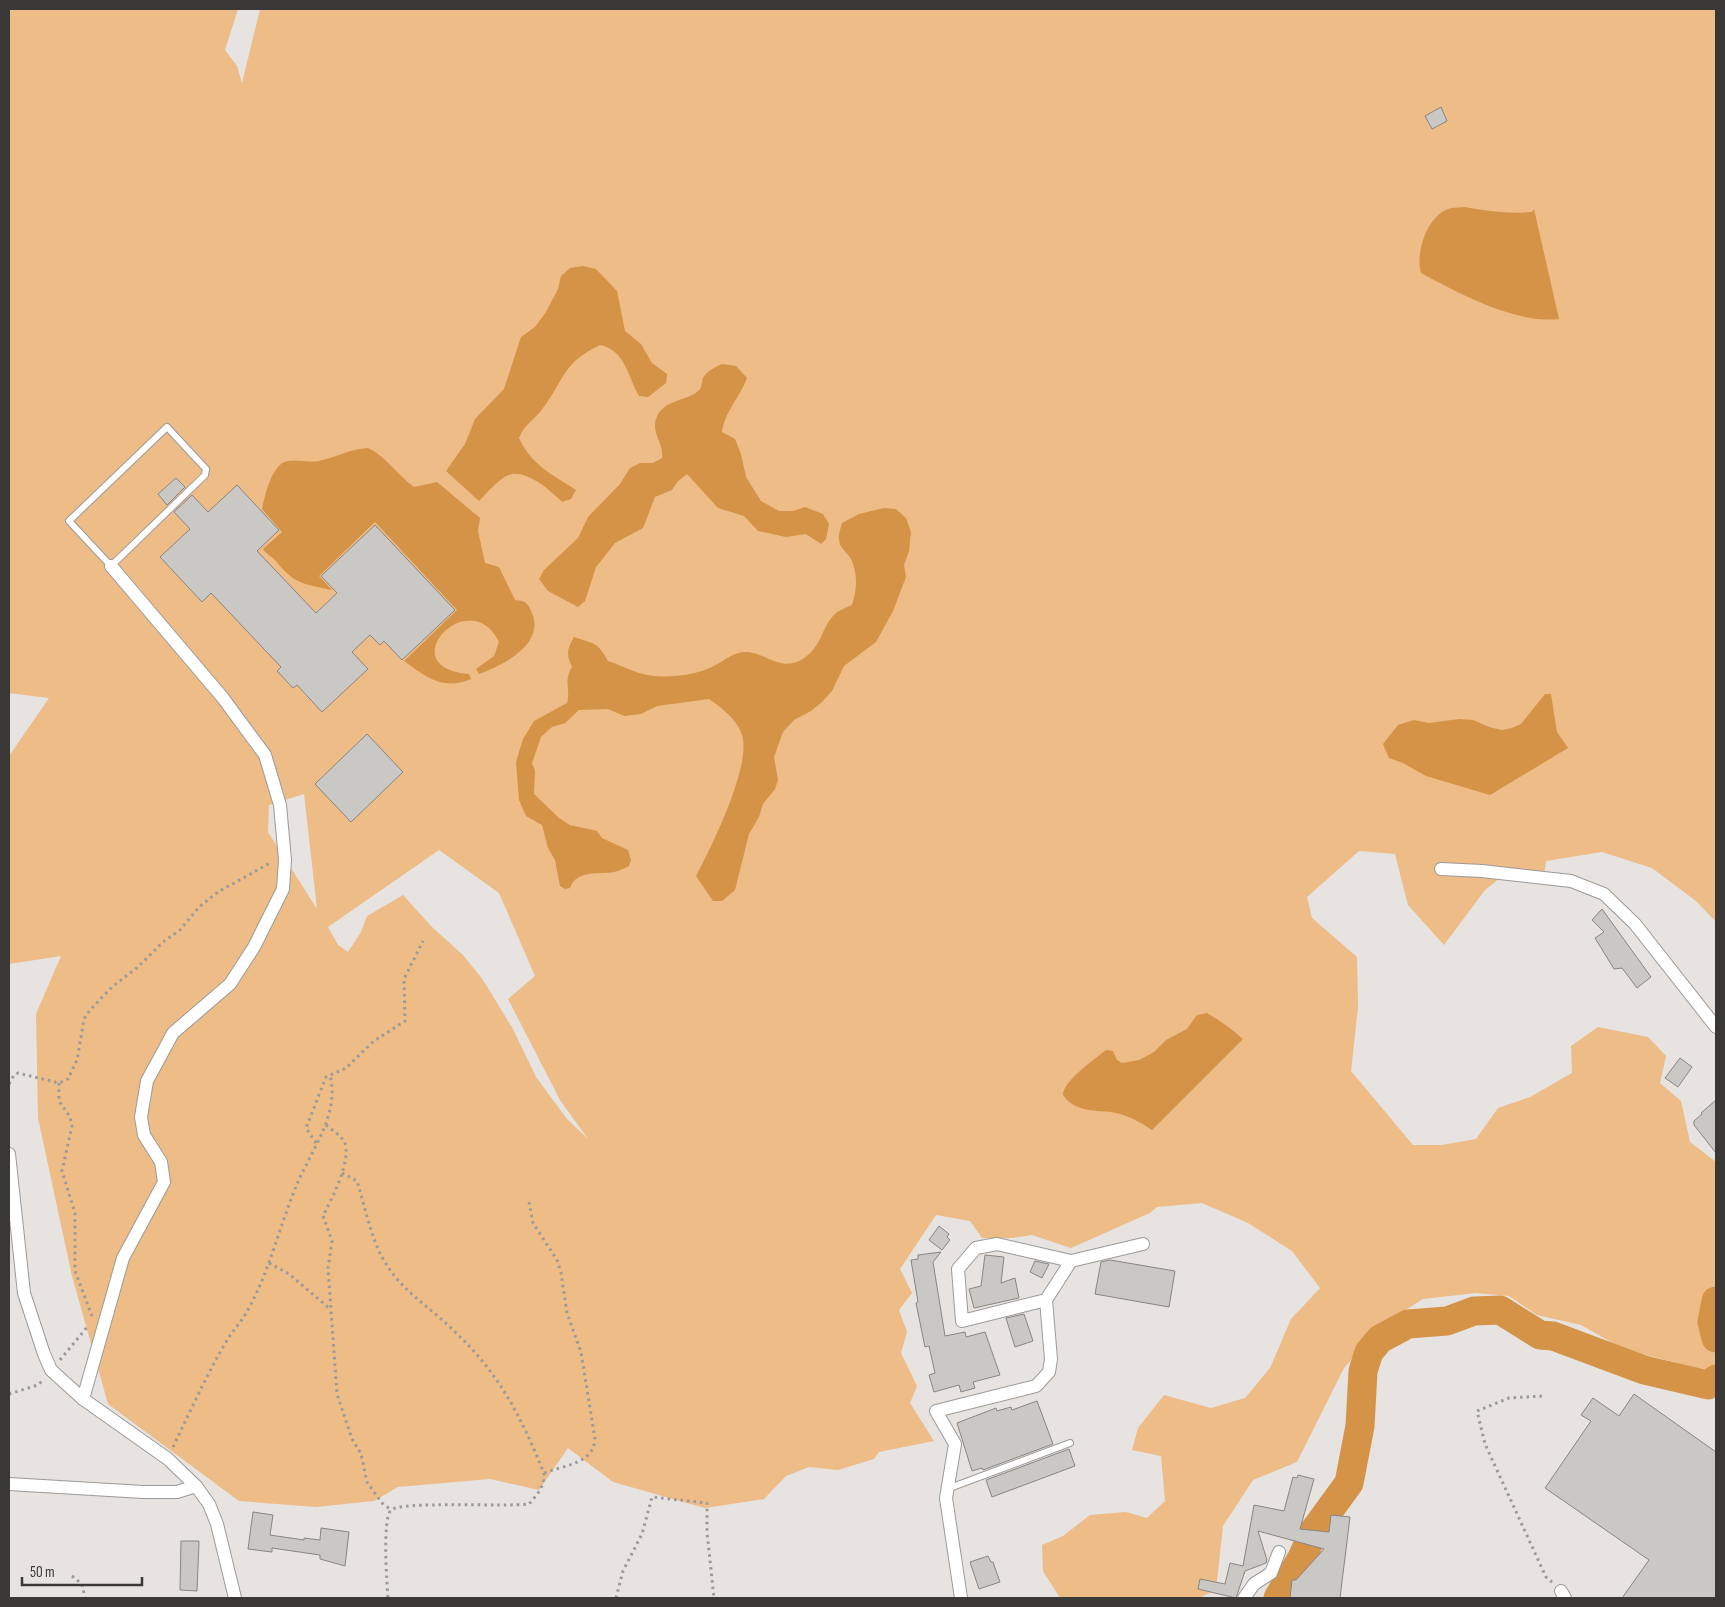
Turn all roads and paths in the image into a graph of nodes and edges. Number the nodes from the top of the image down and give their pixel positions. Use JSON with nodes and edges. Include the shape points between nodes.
{"nodes":[{"id":1,"x":111,"y":566,"type":"junction"},
{"id":2,"x":285,"y":860,"type":"junction"},
{"id":3,"x":1441,"y":869,"type":"dead end"},
{"id":4,"x":424,"y":942,"type":"dead end"},
{"id":5,"x":1716,"y":1027,"type":"edge"},
{"id":6,"x":330,"y":1075,"type":"junction"},
{"id":7,"x":59,"y":1083,"type":"junction"},
{"id":8,"x":9,"y":1084,"type":"edge"},
{"id":9,"x":326,"y":1125,"type":"junction"},
{"id":10,"x":316,"y":1143,"type":"junction"},
{"id":11,"x":9,"y":1154,"type":"edge"},
{"id":12,"x":342,"y":1173,"type":"junction"},
{"id":13,"x":11,"y":1183,"type":"edge"},
{"id":14,"x":529,"y":1202,"type":"dead end"},
{"id":15,"x":1143,"y":1244,"type":"dead end"},
{"id":16,"x":1071,"y":1262,"type":"junction"},
{"id":17,"x":269,"y":1263,"type":"junction"},
{"id":18,"x":1046,"y":1300,"type":"junction"},
{"id":19,"x":330,"y":1308,"type":"junction"},
{"id":20,"x":51,"y":1370,"type":"junction"},
{"id":21,"x":9,"y":1394,"type":"edge"},
{"id":22,"x":1542,"y":1396,"type":"dead end"},
{"id":23,"x":83,"y":1399,"type":"junction"},
{"id":24,"x":1070,"y":1443,"type":"dead end"},
{"id":25,"x":168,"y":1459,"type":"junction"},
{"id":26,"x":544,"y":1473,"type":"junction"},
{"id":27,"x":9,"y":1484,"type":"edge"},
{"id":28,"x":196,"y":1486,"type":"junction"},
{"id":29,"x":947,"y":1489,"type":"junction"},
{"id":30,"x":391,"y":1510,"type":"junction"},
{"id":31,"x":1279,"y":1552,"type":"dead end"},
{"id":32,"x":72,"y":1576,"type":"dead end"},
{"id":33,"x":1563,"y":1594,"type":"edge"},
{"id":34,"x":84,"y":1598,"type":"edge"},
{"id":35,"x":235,"y":1598,"type":"edge"},
{"id":36,"x":388,"y":1598,"type":"edge"},
{"id":37,"x":616,"y":1598,"type":"edge"},
{"id":38,"x":714,"y":1598,"type":"edge"},
{"id":39,"x":961,"y":1598,"type":"edge"},
{"id":40,"x":1244,"y":1598,"type":"edge"}],
"edges":[{"from":1,"to":1,"type":"lane","via":[[69,521],[167,427],[206,469],[205,475]]},
{"from":1,"to":2,"type":"street","via":[[223,698],[264,755],[280,805]]},
{"from":2,"to":7,"type":"path","via":[[273,862],[218,892],[138,968],[112,987],[84,1019],[72,1073]]},
{"from":2,"to":23,"type":"street","via":[[283,889],[254,947],[230,984],[173,1033],[147,1081],[141,1117],[144,1135],[161,1162],[164,1182],[123,1258]]},
{"from":3,"to":5,"type":"street","via":[[1571,881],[1604,894],[1634,924]]},
{"from":4,"to":6,"type":"path","via":[[404,979],[405,1021],[374,1041],[346,1068]]},
{"from":6,"to":9,"type":"path","via":[[334,1088]]},
{"from":6,"to":10,"type":"path","via":[[324,1081],[306,1128]]},
{"from":7,"to":8,"type":"path","via":[[18,1073]]},
{"from":7,"to":20,"type":"path","via":[[59,1101],[72,1126],[62,1171],[75,1212],[75,1271],[93,1317],[80,1338]]},
{"from":9,"to":10,"type":"path"},
{"from":9,"to":12,"type":"path","via":[[346,1146]]},
{"from":10,"to":17,"type":"path","via":[[284,1217]]},
{"from":11,"to":13,"type":"street"},
{"from":12,"to":19,"type":"path","via":[[323,1216],[332,1241],[328,1268]]},
{"from":12,"to":26,"type":"path","via":[[357,1181],[377,1248],[388,1267],[400,1283],[454,1330],[496,1377],[515,1406]]},
{"from":13,"to":20,"type":"street","via":[[24,1293]]},
{"from":14,"to":26,"type":"path","via":[[533,1223],[557,1260],[561,1273],[567,1313],[581,1352],[595,1439],[594,1450],[589,1457]]},
{"from":15,"to":16,"type":"street"},
{"from":16,"to":18,"type":"street"},
{"from":16,"to":18,"type":"street","via":[[997,1244],[976,1248],[958,1269],[962,1321]]},
{"from":17,"to":19,"type":"path","via":[[289,1274]]},
{"from":17,"to":25,"type":"path","via":[[249,1308],[226,1342]]},
{"from":18,"to":29,"type":"street","via":[[1051,1360],[1049,1372],[1036,1386],[936,1411],[955,1444]]},
{"from":19,"to":30,"type":"path","via":[[338,1394],[343,1414],[361,1454],[367,1482]]},
{"from":20,"to":21,"type":"path","via":[[38,1385]]},
{"from":20,"to":23,"type":"street"},
{"from":22,"to":33,"type":"path","via":[[1509,1398],[1477,1411],[1485,1444],[1546,1577]]},
{"from":23,"to":25,"type":"street"},
{"from":24,"to":29,"type":"lane"},
{"from":25,"to":28,"type":"street"},
{"from":26,"to":30,"type":"path","via":[[538,1494],[529,1504],[442,1504],[398,1506]]},
{"from":27,"to":28,"type":"street","via":[[143,1492],[177,1492]]},
{"from":28,"to":35,"type":"street","via":[[209,1504],[217,1524]]},
{"from":29,"to":39,"type":"street"},
{"from":30,"to":36,"type":"path","via":[[387,1523]]},
{"from":31,"to":40,"type":"street","via":[[1271,1573],[1254,1584]]},
{"from":32,"to":34,"type":"path","via":[[82,1584]]},
{"from":37,"to":38,"type":"path","via":[[623,1572],[642,1534],[652,1497],[708,1503],[707,1532]]}]}
